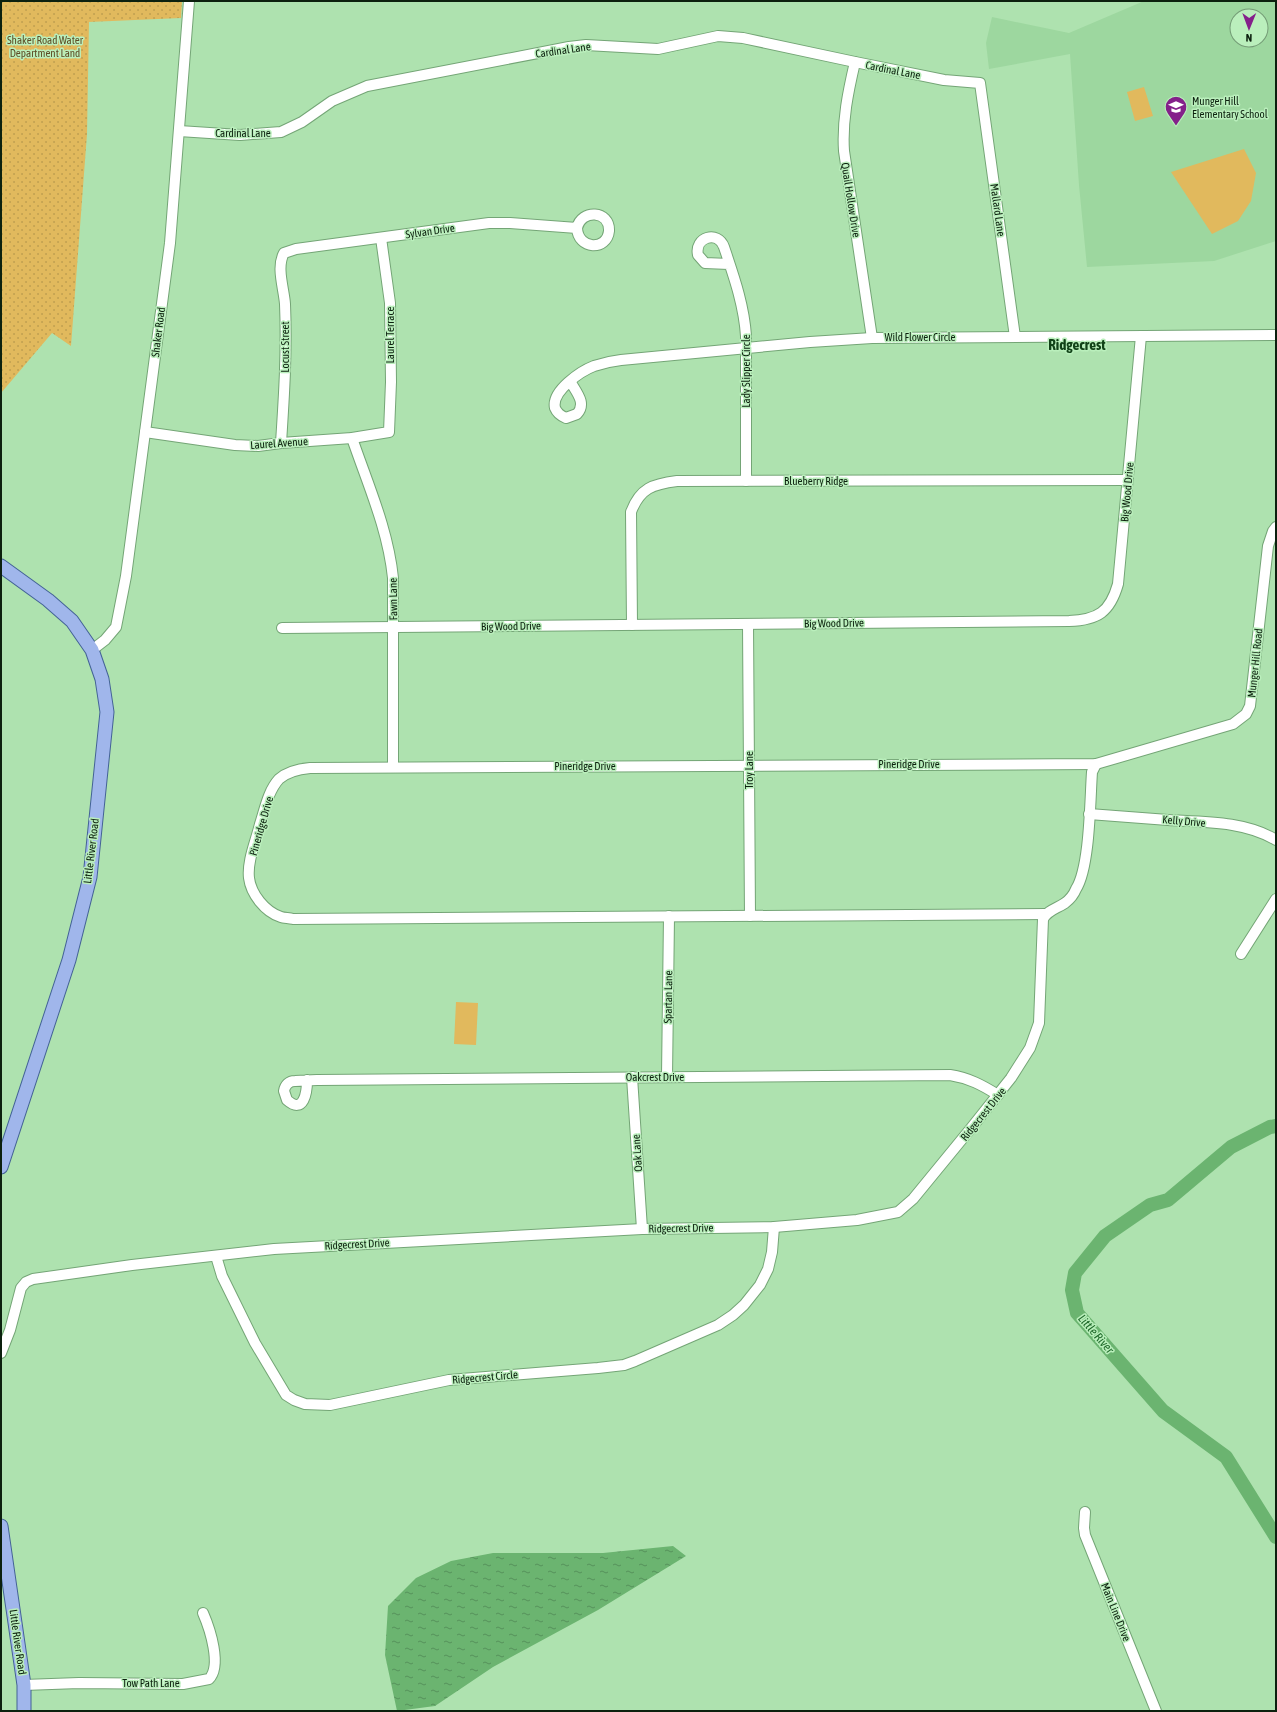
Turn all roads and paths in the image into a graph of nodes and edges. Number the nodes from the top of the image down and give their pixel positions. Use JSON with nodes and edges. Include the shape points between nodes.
{"nodes":[{"id":1,"x":189,"y":1,"type":"edge"},
{"id":2,"x":854,"y":62,"type":"junction"},
{"id":3,"x":980,"y":83,"type":"joint"},
{"id":4,"x":179,"y":131,"type":"junction"},
{"id":5,"x":577,"y":228,"type":"dead end"},
{"id":6,"x":381,"y":238,"type":"junction"},
{"id":7,"x":284,"y":253,"type":"joint"},
{"id":8,"x":729,"y":264,"type":"dead end"},
{"id":9,"x":1276,"y":335,"type":"edge"},
{"id":10,"x":1141,"y":336,"type":"junction"},
{"id":11,"x":1015,"y":337,"type":"junction"},
{"id":12,"x":872,"y":338,"type":"junction"},
{"id":13,"x":746,"y":348,"type":"junction"},
{"id":14,"x":570,"y":381,"type":"dead end"},
{"id":15,"x":145,"y":432,"type":"junction"},
{"id":16,"x":389,"y":432,"type":"joint"},
{"id":17,"x":352,"y":438,"type":"junction"},
{"id":18,"x":281,"y":443,"type":"junction"},
{"id":19,"x":1128,"y":480,"type":"junction"},
{"id":20,"x":746,"y":481,"type":"junction"},
{"id":21,"x":1276,"y":527,"type":"edge"},
{"id":22,"x":1,"y":566,"type":"edge"},
{"id":23,"x":748,"y":624,"type":"junction"},
{"id":24,"x":632,"y":625,"type":"junction"},
{"id":25,"x":393,"y":627,"type":"junction"},
{"id":26,"x":282,"y":628,"type":"dead end"},
{"id":27,"x":92,"y":650,"type":"junction"},
{"id":28,"x":1096,"y":764,"type":"junction"},
{"id":29,"x":749,"y":765,"type":"junction"},
{"id":30,"x":393,"y":767,"type":"junction"},
{"id":31,"x":1089,"y":814,"type":"junction"},
{"id":32,"x":1276,"y":840,"type":"edge"},
{"id":33,"x":1276,"y":899,"type":"edge"},
{"id":34,"x":1046,"y":914,"type":"junction"},
{"id":35,"x":669,"y":916,"type":"junction"},
{"id":36,"x":750,"y":916,"type":"junction"},
{"id":37,"x":1241,"y":954,"type":"dead end"},
{"id":38,"x":632,"y":1077,"type":"junction"},
{"id":39,"x":667,"y":1077,"type":"junction"},
{"id":40,"x":307,"y":1080,"type":"dead end"},
{"id":41,"x":998,"y":1095,"type":"junction"},
{"id":42,"x":1,"y":1167,"type":"edge"},
{"id":43,"x":774,"y":1227,"type":"junction"},
{"id":44,"x":642,"y":1229,"type":"junction"},
{"id":45,"x":216,"y":1256,"type":"junction"},
{"id":46,"x":1,"y":1353,"type":"edge"},
{"id":47,"x":1085,"y":1512,"type":"dead end"},
{"id":48,"x":1,"y":1526,"type":"edge"},
{"id":49,"x":204,"y":1613,"type":"dead end"},
{"id":50,"x":24,"y":1685,"type":"junction"},
{"id":51,"x":24,"y":1711,"type":"edge"},
{"id":52,"x":1156,"y":1711,"type":"edge"}],
"edges":[{"from":1,"to":4,"type":"street","name":"Shaker Road"},
{"from":2,"to":3,"type":"street","name":"Cardinal Lane","via":[[944,80]]},
{"from":2,"to":4,"type":"street","name":"Cardinal Lane","via":[[742,38],[718,36],[658,49],[586,45],[368,86],[332,101],[302,122],[281,132],[240,135]]},
{"from":2,"to":12,"type":"street","name":"Quail Hollow Drive","via":[[842,132]]},
{"from":3,"to":11,"type":"street","name":"Mallard Lane"},
{"from":4,"to":15,"type":"street","name":"Shaker Road","via":[[170,243]]},
{"from":5,"to":6,"type":"street","name":"Sylvan Drive","via":[[489,223]]},
{"from":6,"to":7,"type":"street","name":"Sylvan Drive","via":[[296,249]]},
{"from":6,"to":16,"type":"street","name":"Laurel Terrace","via":[[390,303]]},
{"from":7,"to":18,"type":"street","name":"Locust Street","via":[[280,266],[286,340]]},
{"from":8,"to":13,"type":"street","name":"Lady Slipper Circle","via":[[744,314]]},
{"from":9,"to":10,"type":"street","name":"Wild Flower Circle"},
{"from":10,"to":11,"type":"street","name":"Wild Flower Circle"},
{"from":10,"to":19,"type":"street","name":"Big Wood Drive"},
{"from":11,"to":12,"type":"street","name":"Wild Flower Circle"},
{"from":12,"to":13,"type":"street","name":"Wild Flower Circle"},
{"from":13,"to":14,"type":"street","name":"Wild Flower Circle","via":[[612,361],[592,367]]},
{"from":13,"to":20,"type":"street","name":"Lady Slipper Circle"},
{"from":15,"to":18,"type":"street","name":"Laurel Avenue","via":[[258,446]]},
{"from":15,"to":27,"type":"street","name":"Shaker Road","via":[[118,622],[111,634]]},
{"from":16,"to":17,"type":"street","name":"Laurel Avenue"},
{"from":17,"to":18,"type":"street","name":"Laurel Avenue"},
{"from":17,"to":25,"type":"street","name":"Fawn Lane","via":[[377,507],[390,555]]},
{"from":19,"to":20,"type":"street","name":"Blueberry Ridge"},
{"from":19,"to":23,"type":"street","name":"Big Wood Drive","via":[[1118,584],[1112,603],[1105,611],[1090,619]]},
{"from":20,"to":24,"type":"street","name":"Blueberry Ridge","via":[[665,482],[654,485],[638,497],[631,512],[630,522]]},
{"from":21,"to":28,"type":"street","name":"Munger Hill Road","via":[[1268,546],[1252,696],[1246,714],[1233,724]]},
{"from":22,"to":27,"type":"main road","name":"Little River Road","via":[[72,621]]},
{"from":23,"to":24,"type":"street","name":"Big Wood Drive"},
{"from":23,"to":29,"type":"street","name":"Troy Lane"},
{"from":24,"to":25,"type":"street","name":"Big Wood Drive"},
{"from":25,"to":26,"type":"street","name":"Big Wood Drive"},
{"from":25,"to":30,"type":"street","name":"Fawn Lane"},
{"from":27,"to":42,"type":"main road","name":"Little River Road","via":[[102,679],[107,712],[90,877],[69,960]]},
{"from":28,"to":29,"type":"street","name":"Pineridge Drive"},
{"from":28,"to":31,"type":"street","via":[[1092,772]]},
{"from":29,"to":30,"type":"street","name":"Pineridge Drive"},
{"from":29,"to":36,"type":"street","name":"Troy Lane"},
{"from":30,"to":35,"type":"street","name":"Pineridge Drive","via":[[310,768],[290,772],[279,780],[269,796],[253,848],[250,868],[252,888],[266,909],[280,917],[293,919]]},
{"from":31,"to":32,"type":"street","name":"Kelly Drive","via":[[1203,822],[1238,827]]},
{"from":31,"to":34,"type":"street","via":[[1084,868],[1077,888],[1065,903]]},
{"from":33,"to":37,"type":"street"},
{"from":34,"to":36,"type":"street","name":"Pineridge Drive"},
{"from":34,"to":41,"type":"street","name":"Ridgecrest Drive","via":[[1041,936],[1039,1023],[1030,1048]]},
{"from":35,"to":36,"type":"street","name":"Pineridge Drive"},
{"from":35,"to":39,"type":"street","name":"Spartan Lane"},
{"from":38,"to":39,"type":"street","name":"Oakcrest Drive"},
{"from":38,"to":40,"type":"street","name":"Oakcrest Drive"},
{"from":38,"to":44,"type":"street","name":"Oak Lane"},
{"from":39,"to":41,"type":"street","name":"Oakcrest Drive","via":[[950,1075],[978,1082]]},
{"from":41,"to":43,"type":"street","name":"Ridgecrest Drive","via":[[913,1199],[898,1212],[857,1220]]},
{"from":43,"to":44,"type":"street","name":"Ridgecrest Drive"},
{"from":43,"to":45,"type":"street","name":"Ridgecrest Circle","via":[[768,1269],[760,1285],[744,1305],[718,1325],[645,1358],[624,1365],[598,1368],[449,1380],[330,1405],[305,1404],[286,1395],[255,1343],[222,1276]]},
{"from":44,"to":45,"type":"street","name":"Ridgecrest Drive","via":[[311,1247]]},
{"from":45,"to":46,"type":"street","name":"Ridgecrest Drive","via":[[65,1274],[26,1282],[21,1288]]},
{"from":47,"to":52,"type":"street","name":"Main Line Drive","via":[[1085,1535]]},
{"from":48,"to":50,"type":"main road","name":"Little River Road"},
{"from":49,"to":50,"type":"street","name":"Tow Path Lane","via":[[213,1643],[214,1671],[209,1679],[183,1684]]},
{"from":50,"to":51,"type":"main road","name":"Little River Road"}]}
